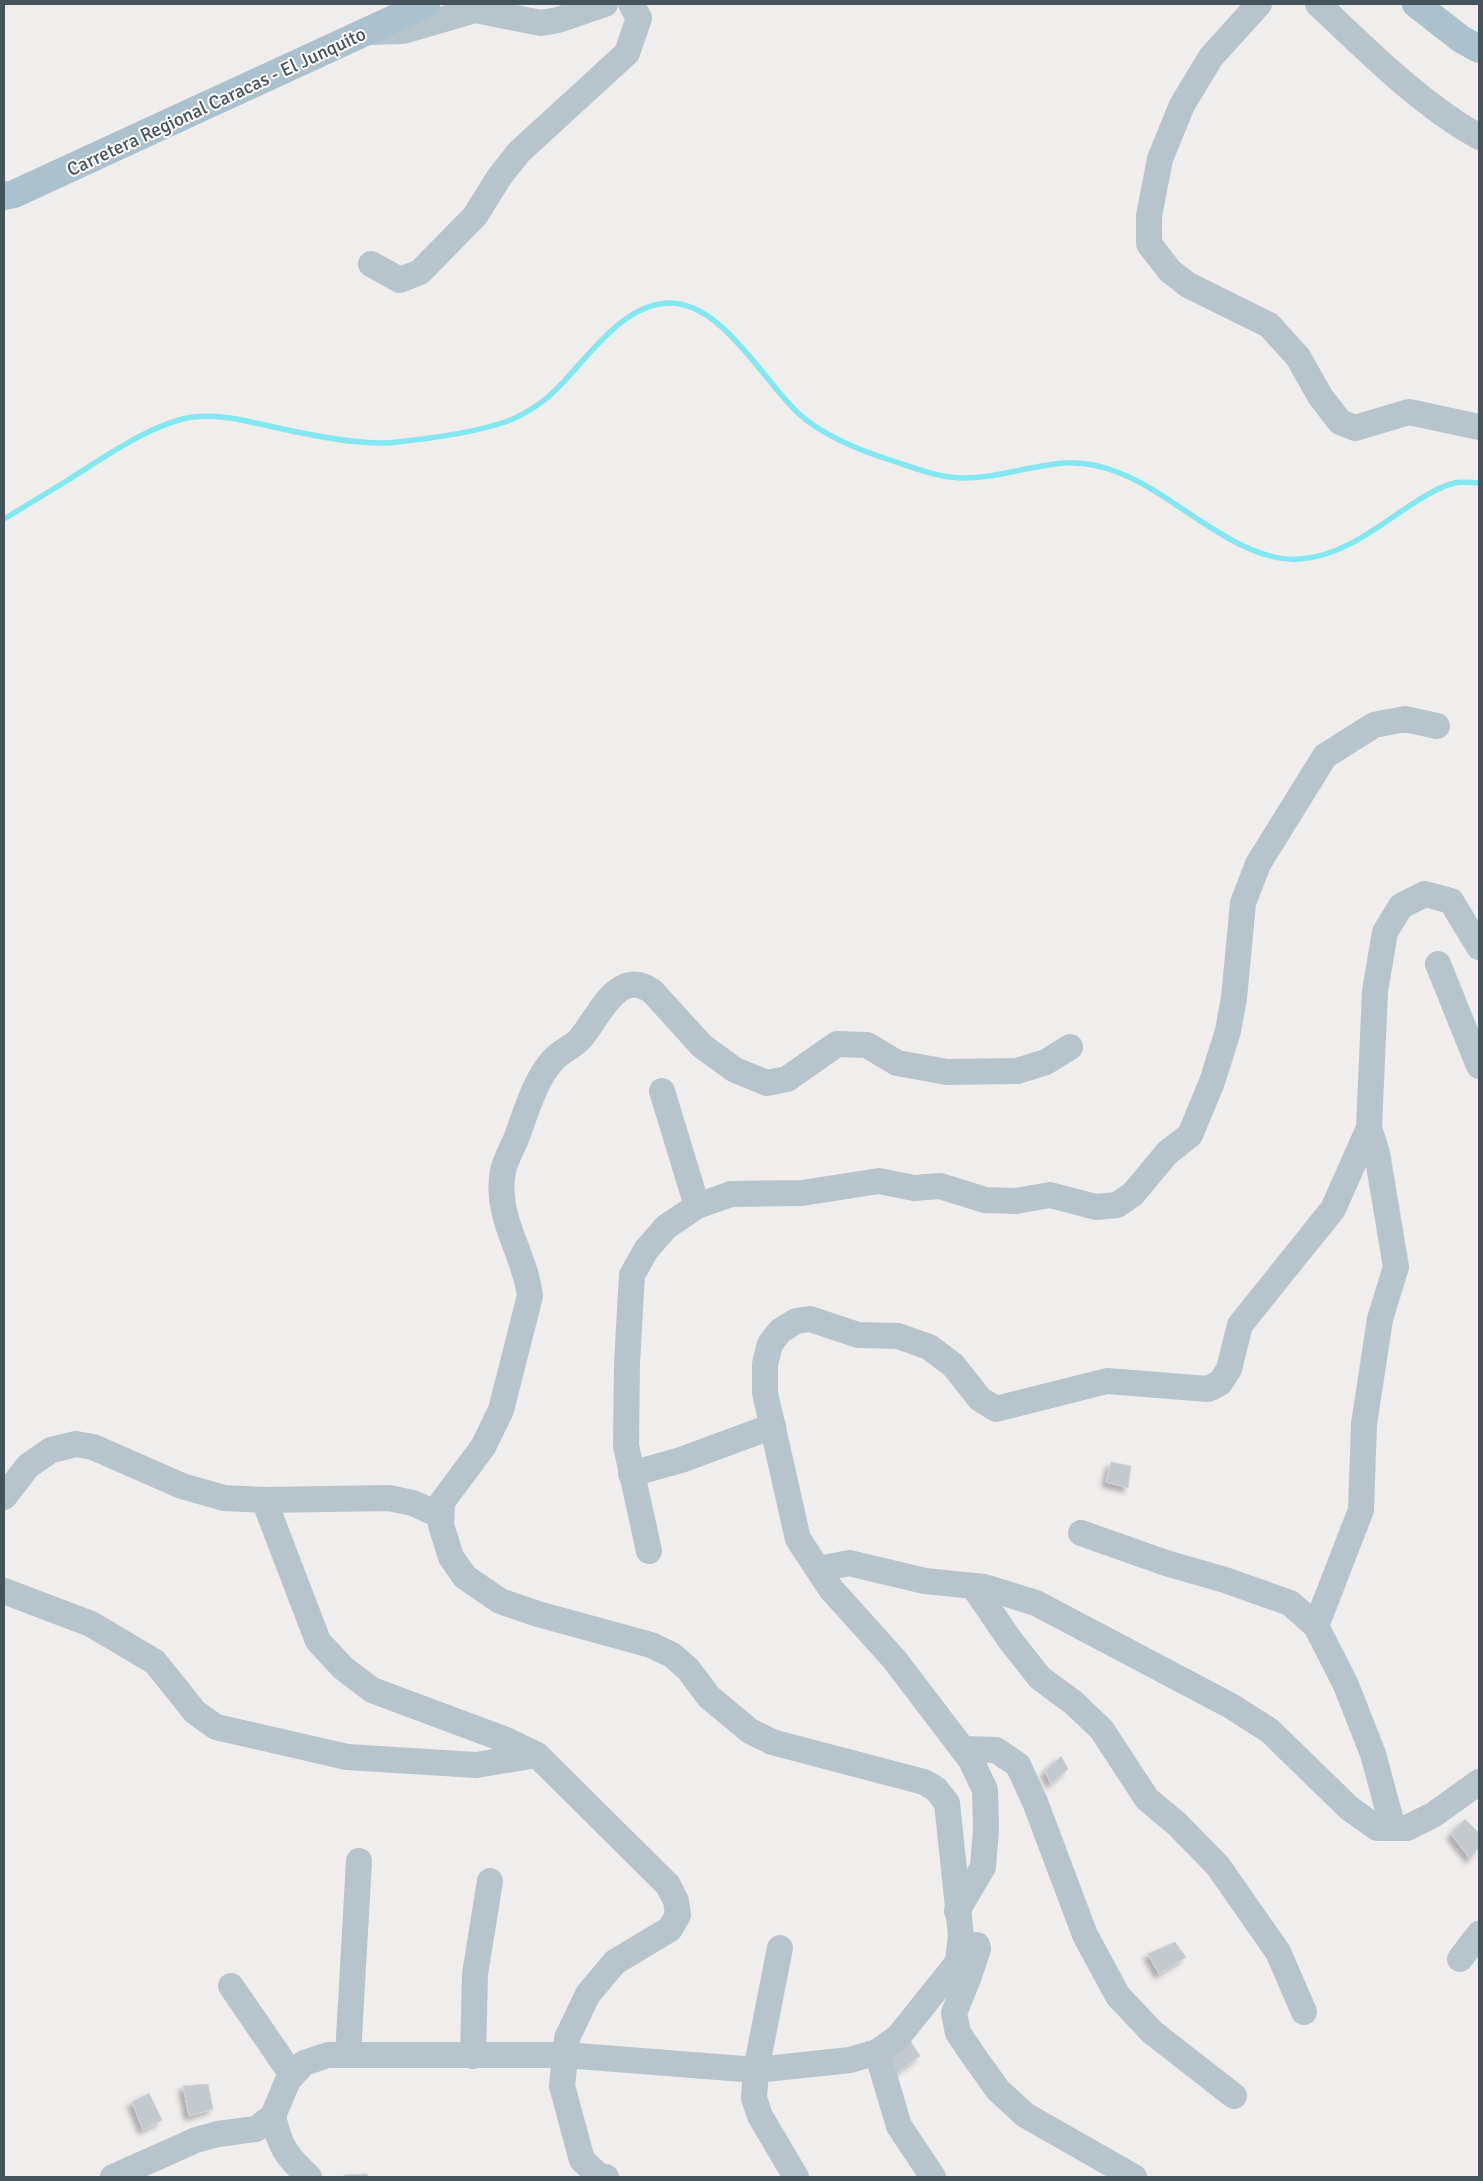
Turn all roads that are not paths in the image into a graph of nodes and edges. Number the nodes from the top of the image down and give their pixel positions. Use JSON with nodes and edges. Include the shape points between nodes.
{"nodes":[{"id":1,"x":426,"y":4,"type":"edge"},
{"id":2,"x":605,"y":4,"type":"edge"},
{"id":3,"x":631,"y":4,"type":"edge"},
{"id":4,"x":1260,"y":4,"type":"edge"},
{"id":5,"x":1318,"y":4,"type":"edge"},
{"id":6,"x":1416,"y":4,"type":"edge"},
{"id":7,"x":366,"y":32,"type":"junction"},
{"id":8,"x":1479,"y":49,"type":"edge"},
{"id":9,"x":1479,"y":137,"type":"edge"},
{"id":10,"x":4,"y":196,"type":"edge"},
{"id":11,"x":371,"y":264,"type":"dead end"},
{"id":12,"x":1479,"y":427,"type":"edge"},
{"id":13,"x":1437,"y":726,"type":"dead end"},
{"id":14,"x":1479,"y":947,"type":"edge"},
{"id":15,"x":1438,"y":964,"type":"dead end"},
{"id":16,"x":1070,"y":1047,"type":"dead end"},
{"id":17,"x":1479,"y":1066,"type":"edge"},
{"id":18,"x":662,"y":1091,"type":"dead end"},
{"id":19,"x":1369,"y":1128,"type":"junction"},
{"id":20,"x":697,"y":1206,"type":"junction"},
{"id":21,"x":773,"y":1426,"type":"junction"},
{"id":22,"x":631,"y":1474,"type":"junction"},
{"id":23,"x":4,"y":1497,"type":"edge"},
{"id":24,"x":264,"y":1500,"type":"junction"},
{"id":25,"x":441,"y":1516,"type":"junction"},
{"id":26,"x":1081,"y":1533,"type":"dead end"},
{"id":27,"x":649,"y":1551,"type":"dead end"},
{"id":28,"x":819,"y":1569,"type":"junction"},
{"id":29,"x":973,"y":1586,"type":"junction"},
{"id":30,"x":4,"y":1591,"type":"edge"},
{"id":31,"x":1316,"y":1626,"type":"junction"},
{"id":32,"x":963,"y":1749,"type":"junction"},
{"id":33,"x":537,"y":1755,"type":"junction"},
{"id":34,"x":1479,"y":1782,"type":"edge"},
{"id":35,"x":1393,"y":1828,"type":"junction"},
{"id":36,"x":359,"y":1861,"type":"dead end"},
{"id":37,"x":490,"y":1881,"type":"dead end"},
{"id":38,"x":958,"y":1911,"type":"junction"},
{"id":39,"x":1479,"y":1934,"type":"edge"},
{"id":40,"x":780,"y":1948,"type":"dead end"},
{"id":41,"x":1460,"y":1959,"type":"dead end"},
{"id":42,"x":231,"y":1986,"type":"dead end"},
{"id":43,"x":1304,"y":2012,"type":"dead end"},
{"id":44,"x":877,"y":2052,"type":"junction"},
{"id":45,"x":348,"y":2055,"type":"junction"},
{"id":46,"x":565,"y":2055,"type":"junction"},
{"id":47,"x":473,"y":2056,"type":"junction"},
{"id":48,"x":756,"y":2070,"type":"junction"},
{"id":49,"x":292,"y":2075,"type":"junction"},
{"id":50,"x":1234,"y":2096,"type":"dead end"},
{"id":51,"x":273,"y":2116,"type":"junction"},
{"id":52,"x":113,"y":2177,"type":"edge"},
{"id":53,"x":309,"y":2177,"type":"edge"},
{"id":54,"x":606,"y":2177,"type":"edge"},
{"id":55,"x":796,"y":2177,"type":"edge"},
{"id":56,"x":933,"y":2177,"type":"edge"},
{"id":57,"x":1134,"y":2177,"type":"edge"}],
"edges":[{"from":1,"to":7,"type":"main road","name":"Carretera Regional Caracas - El Junquito"},
{"from":2,"to":7,"type":"street","via":[[540,23],[475,10],[403,31]]},
{"from":3,"to":11,"type":"street","via":[[639,18],[627,53],[519,152],[475,216],[420,272],[400,280]]},
{"from":4,"to":12,"type":"street","via":[[1210,57],[1182,105],[1160,159],[1149,216],[1150,244],[1170,271],[1188,285],[1269,325],[1298,357],[1320,396],[1340,422],[1355,428],[1409,412]]},
{"from":5,"to":9,"type":"street","via":[[1386,68],[1456,124]]},
{"from":6,"to":8,"type":"main road"},
{"from":7,"to":10,"type":"main road","name":"Carretera Regional Caracas - El Junquito"},
{"from":13,"to":20,"type":"street","via":[[1406,719],[1374,725],[1325,756],[1258,864],[1242,903],[1228,1031],[1190,1135],[1167,1153],[1133,1194],[1117,1204],[1096,1207],[1050,1195],[1016,1201],[985,1200],[940,1186],[914,1188],[879,1181],[802,1193],[731,1194]]},
{"from":14,"to":19,"type":"street","via":[[1451,901],[1425,894],[1401,906],[1385,932],[1374,990]]},
{"from":15,"to":17,"type":"street"},
{"from":16,"to":25,"type":"street","via":[[1046,1062],[1017,1071],[947,1072],[897,1063],[867,1045],[837,1044],[787,1079],[767,1083],[735,1070],[702,1046],[643,985],[626,986],[611,995],[579,1040],[553,1059],[539,1081],[503,1170],[501,1200],[514,1245],[528,1277],[530,1296],[501,1410],[483,1447],[442,1502]]},
{"from":18,"to":20,"type":"street"},
{"from":19,"to":21,"type":"street","via":[[1333,1209],[1240,1325],[1229,1369],[1220,1383],[1208,1389],[1107,1381],[996,1409],[980,1399],[953,1365],[929,1347],[898,1336],[858,1335],[810,1320],[796,1320],[780,1331],[770,1344],[765,1364],[765,1393]]},
{"from":19,"to":31,"type":"street","via":[[1377,1153],[1396,1267],[1380,1319],[1364,1424],[1361,1510]]},
{"from":20,"to":22,"type":"street","via":[[666,1228],[646,1250],[632,1275],[626,1446]]},
{"from":21,"to":22,"type":"street","via":[[681,1460]]},
{"from":21,"to":28,"type":"street","via":[[798,1539]]},
{"from":22,"to":27,"type":"street"},
{"from":23,"to":24,"type":"street","via":[[28,1466],[51,1450],[76,1444],[93,1447],[182,1486],[224,1498]]},
{"from":24,"to":25,"type":"street","via":[[389,1498],[413,1503]]},
{"from":24,"to":33,"type":"street","via":[[318,1641],[342,1668],[372,1690],[506,1740]]},
{"from":25,"to":38,"type":"street","via":[[451,1557],[465,1577],[500,1601],[651,1645],[672,1655],[709,1696],[750,1731],[772,1742],[924,1782],[936,1789],[946,1803]]},
{"from":26,"to":31,"type":"street","via":[[1290,1603]]},
{"from":28,"to":29,"type":"street","via":[[849,1563],[925,1581]]},
{"from":28,"to":32,"type":"street","via":[[831,1589],[894,1659]]},
{"from":29,"to":35,"type":"street","via":[[1036,1603],[1231,1706],[1270,1731],[1349,1808],[1376,1828]]},
{"from":29,"to":43,"type":"street","via":[[1040,1678],[1074,1703],[1102,1730],[1147,1799],[1218,1866],[1278,1952]]},
{"from":30,"to":33,"type":"street","via":[[90,1624],[154,1662],[194,1712],[216,1727],[347,1756],[476,1765]]},
{"from":31,"to":35,"type":"street","via":[[1346,1685],[1373,1754]]},
{"from":32,"to":38,"type":"street","via":[[985,1790],[986,1829],[982,1867]]},
{"from":32,"to":50,"type":"street","via":[[996,1750],[1018,1765],[1085,1935],[1118,1996],[1152,2032]]},
{"from":33,"to":46,"type":"street","via":[[668,1886],[676,1901],[678,1915],[670,1929],[615,1962],[588,1994],[567,2038]]},
{"from":34,"to":35,"type":"street","via":[[1432,1815],[1406,1828]]},
{"from":36,"to":45,"type":"street"},
{"from":37,"to":47,"type":"street","via":[[475,1974]]},
{"from":38,"to":44,"type":"street","via":[[961,1936],[958,1962],[898,2037]]},
{"from":38,"to":57,"type":"street","via":[[973,1926],[978,1949],[954,2013],[958,2033],[998,2090],[1025,2114]]},
{"from":39,"to":41,"type":"street"},
{"from":40,"to":48,"type":"street"},
{"from":42,"to":49,"type":"street"},
{"from":44,"to":48,"type":"street","via":[[850,2060]]},
{"from":44,"to":56,"type":"street","via":[[899,2126]]},
{"from":45,"to":47,"type":"street"},
{"from":45,"to":49,"type":"street","via":[[328,2055],[304,2063]]},
{"from":46,"to":47,"type":"street"},
{"from":46,"to":48,"type":"street"},
{"from":46,"to":54,"type":"street","via":[[562,2086],[582,2160],[598,2175]]},
{"from":48,"to":55,"type":"street","via":[[754,2098],[760,2116]]},
{"from":49,"to":51,"type":"street"},
{"from":51,"to":52,"type":"street","via":[[256,2129],[196,2140]]},
{"from":51,"to":53,"type":"street","via":[[279,2142],[292,2162]]}]}
